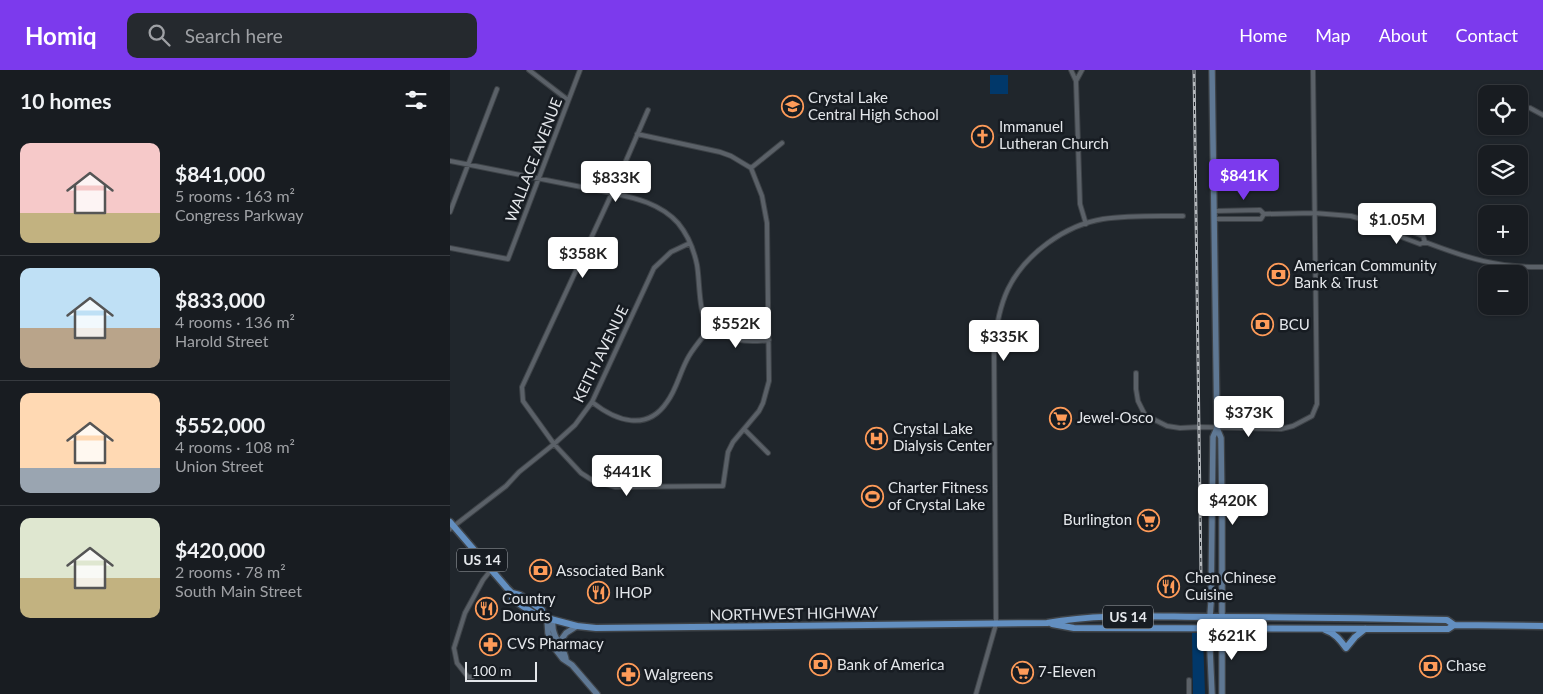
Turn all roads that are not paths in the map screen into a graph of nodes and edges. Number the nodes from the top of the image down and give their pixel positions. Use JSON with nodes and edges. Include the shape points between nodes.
{"nodes":[{"id":1,"x":528,"y":70,"type":"edge"},
{"id":2,"x":580,"y":70,"type":"edge"},
{"id":3,"x":1071,"y":70,"type":"edge"},
{"id":4,"x":1082,"y":70,"type":"edge"},
{"id":5,"x":1212,"y":70,"type":"edge"},
{"id":6,"x":1313,"y":70,"type":"edge"},
{"id":7,"x":1076,"y":81,"type":"junction"},
{"id":8,"x":497,"y":89,"type":"dead end"},
{"id":9,"x":568,"y":100,"type":"junction"},
{"id":10,"x":1530,"y":108,"type":"dead end"},
{"id":11,"x":648,"y":110,"type":"dead end"},
{"id":12,"x":1543,"y":116,"type":"edge"},
{"id":13,"x":638,"y":134,"type":"junction"},
{"id":14,"x":782,"y":143,"type":"dead end"},
{"id":15,"x":450,"y":161,"type":"edge"},
{"id":16,"x":468,"y":165,"type":"junction"},
{"id":17,"x":751,"y":168,"type":"junction"},
{"id":18,"x":539,"y":179,"type":"junction"},
{"id":19,"x":612,"y":193,"type":"junction"},
{"id":20,"x":1215,"y":211,"type":"junction"},
{"id":21,"x":450,"y":212,"type":"edge"},
{"id":22,"x":1314,"y":213,"type":"junction"},
{"id":23,"x":1264,"y":214,"type":"junction"},
{"id":24,"x":1183,"y":216,"type":"dead end"},
{"id":25,"x":1215,"y":219,"type":"junction"},
{"id":26,"x":1086,"y":224,"type":"junction"},
{"id":27,"x":1382,"y":225,"type":"junction"},
{"id":28,"x":1425,"y":242,"type":"junction"},
{"id":29,"x":690,"y":243,"type":"junction"},
{"id":30,"x":450,"y":248,"type":"edge"},
{"id":31,"x":1543,"y":266,"type":"edge"},
{"id":32,"x":710,"y":328,"type":"junction"},
{"id":33,"x":769,"y":340,"type":"junction"},
{"id":34,"x":1136,"y":373,"type":"dead end"},
{"id":35,"x":592,"y":402,"type":"junction"},
{"id":36,"x":1217,"y":428,"type":"junction"},
{"id":37,"x":744,"y":429,"type":"junction"},
{"id":38,"x":554,"y":444,"type":"junction"},
{"id":39,"x":768,"y":452,"type":"dead end"},
{"id":40,"x":451,"y":526,"type":"edge"},
{"id":41,"x":491,"y":570,"type":"junction"},
{"id":42,"x":1210,"y":617,"type":"junction"},
{"id":43,"x":1222,"y":617,"type":"junction"},
{"id":44,"x":548,"y":618,"type":"junction"},
{"id":45,"x":1047,"y":623,"type":"junction"},
{"id":46,"x":996,"y":624,"type":"junction"},
{"id":47,"x":1454,"y":625,"type":"junction"},
{"id":48,"x":577,"y":626,"type":"junction"},
{"id":49,"x":1543,"y":626,"type":"edge"},
{"id":50,"x":1210,"y":628,"type":"junction"},
{"id":51,"x":1222,"y":628,"type":"junction"},
{"id":52,"x":1320,"y":628,"type":"junction"},
{"id":53,"x":1365,"y":629,"type":"junction"},
{"id":54,"x":558,"y":644,"type":"junction"},
{"id":55,"x":566,"y":660,"type":"junction"},
{"id":56,"x":472,"y":677,"type":"dead end"},
{"id":57,"x":1189,"y":680,"type":"dead end"},
{"id":58,"x":597,"y":694,"type":"edge"},
{"id":59,"x":976,"y":694,"type":"edge"},
{"id":60,"x":1189,"y":694,"type":"edge"},
{"id":61,"x":1212,"y":694,"type":"edge"},
{"id":62,"x":1222,"y":694,"type":"edge"}],
"edges":[{"from":1,"to":9,"type":"street"},
{"from":2,"to":9,"type":"street","name":"WALLACE AVENUE"},
{"from":3,"to":7,"type":"street"},
{"from":4,"to":7,"type":"street"},
{"from":5,"to":20,"type":"street"},
{"from":6,"to":22,"type":"street"},
{"from":7,"to":26,"type":"street","via":[[1080,204]]},
{"from":8,"to":16,"type":"street"},
{"from":9,"to":18,"type":"street","name":"WALLACE AVENUE"},
{"from":10,"to":12,"type":"street"},
{"from":11,"to":13,"type":"street"},
{"from":13,"to":17,"type":"street","via":[[720,152]]},
{"from":13,"to":19,"type":"street"},
{"from":14,"to":17,"type":"street"},
{"from":15,"to":16,"type":"street"},
{"from":16,"to":18,"type":"street"},
{"from":16,"to":21,"type":"street"},
{"from":17,"to":33,"type":"street","via":[[762,196],[767,222]]},
{"from":18,"to":19,"type":"street"},
{"from":18,"to":30,"type":"street","name":"WALLACE AVENUE","via":[[508,259]]},
{"from":19,"to":29,"type":"street","via":[[636,198],[665,212],[678,223]]},
{"from":19,"to":38,"type":"street","via":[[522,387],[523,401]]},
{"from":20,"to":23,"type":"street","via":[[1260,210]]},
{"from":20,"to":25,"type":"street"},
{"from":22,"to":23,"type":"street"},
{"from":22,"to":27,"type":"street","via":[[1351,216]]},
{"from":22,"to":36,"type":"street","via":[[1316,408],[1312,416],[1287,428]]},
{"from":23,"to":25,"type":"street","via":[[1261,219]]},
{"from":24,"to":26,"type":"street","via":[[1132,216]]},
{"from":25,"to":36,"type":"street"},
{"from":26,"to":46,"type":"street","via":[[1046,244],[1020,271],[1009,288],[996,326]]},
{"from":27,"to":28,"type":"street","via":[[1383,230],[1420,244]]},
{"from":27,"to":28,"type":"street","via":[[1387,222],[1411,231],[1423,236]]},
{"from":28,"to":31,"type":"street","via":[[1500,265]]},
{"from":29,"to":32,"type":"street","via":[[698,266],[701,307]]},
{"from":29,"to":35,"type":"street","name":"KEITH AVENUE","via":[[671,252],[654,268]]},
{"from":32,"to":33,"type":"street","via":[[729,338],[752,342]]},
{"from":32,"to":35,"type":"street","via":[[689,356],[668,402],[654,415],[626,420],[611,415]]},
{"from":33,"to":37,"type":"street","via":[[769,382],[756,417]]},
{"from":34,"to":36,"type":"street","via":[[1138,401],[1146,415],[1167,426]]},
{"from":35,"to":38,"type":"street","name":"KEITH AVENUE","via":[[575,425]]},
{"from":36,"to":42,"type":"street","via":[[1213,438]]},
{"from":36,"to":43,"type":"street","via":[[1221,438]]},
{"from":37,"to":38,"type":"street","via":[[728,452],[723,486],[615,487],[602,484],[581,472]]},
{"from":37,"to":39,"type":"street"},
{"from":38,"to":40,"type":"street","name":"KEITH AVENUE"},
{"from":40,"to":41,"type":"main road","number":"US 14"},
{"from":41,"to":44,"type":"main road","number":"US 14","via":[[512,593],[542,610]]},
{"from":41,"to":56,"type":"street","via":[[466,613],[454,648],[457,663],[468,677]]},
{"from":42,"to":43,"type":"main road","name":"NORTHWEST HIGHWAY","number":"US 14"},
{"from":42,"to":45,"type":"main road","name":"NORTHWEST HIGHWAY","number":"US 14","via":[[1073,618]]},
{"from":42,"to":50,"type":"street"},
{"from":43,"to":47,"type":"main road","name":"NORTHWEST HIGHWAY","number":"US 14","via":[[1447,620]]},
{"from":43,"to":51,"type":"street"},
{"from":44,"to":48,"type":"main road","name":"NORTHWEST HIGHWAY","number":"US 14"},
{"from":44,"to":54,"type":"street"},
{"from":44,"to":55,"type":"street","via":[[546,626],[550,640]]},
{"from":45,"to":46,"type":"main road","name":"NORTHWEST HIGHWAY","number":"US 14"},
{"from":45,"to":50,"type":"main road","name":"NORTHWEST HIGHWAY","number":"US 14","via":[[1074,628]]},
{"from":46,"to":48,"type":"main road","name":"NORTHWEST HIGHWAY","number":"US 14"},
{"from":46,"to":59,"type":"street"},
{"from":47,"to":49,"type":"main road","name":"NORTHWEST HIGHWAY","number":"US 14"},
{"from":47,"to":53,"type":"main road","name":"NORTHWEST HIGHWAY","number":"US 14","via":[[1448,629]]},
{"from":48,"to":54,"type":"street"},
{"from":50,"to":51,"type":"main road","name":"NORTHWEST HIGHWAY","number":"US 14"},
{"from":50,"to":61,"type":"street"},
{"from":51,"to":52,"type":"main road","name":"NORTHWEST HIGHWAY","number":"US 14"},
{"from":51,"to":62,"type":"street"},
{"from":52,"to":53,"type":"main road","name":"NORTHWEST HIGHWAY","number":"US 14"},
{"from":52,"to":53,"type":"main road","via":[[1331,632],[1346,648]]},
{"from":54,"to":55,"type":"street"},
{"from":55,"to":58,"type":"street"},
{"from":57,"to":60,"type":"street"}]}
